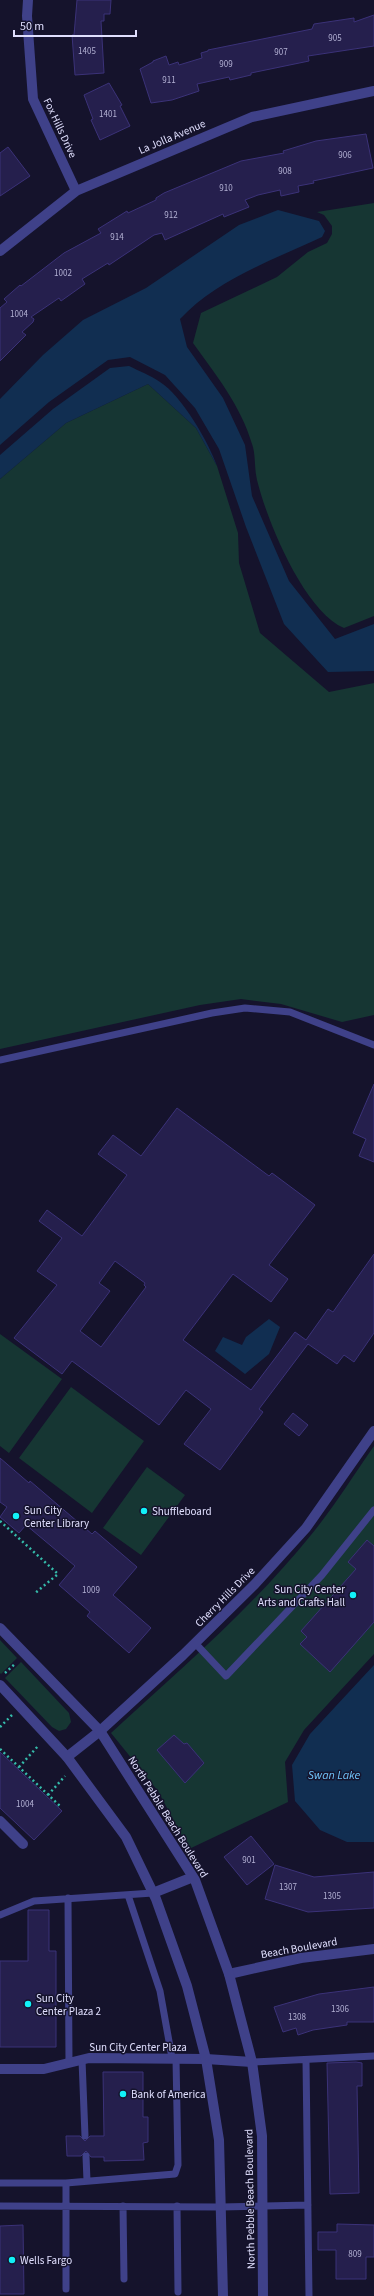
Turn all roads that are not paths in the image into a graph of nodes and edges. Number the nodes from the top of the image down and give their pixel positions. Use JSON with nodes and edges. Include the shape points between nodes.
{"nodes":[{"id":1,"x":28,"y":0,"type":"edge"},
{"id":2,"x":374,"y":91,"type":"edge"},
{"id":3,"x":76,"y":191,"type":"junction"},
{"id":4,"x":0,"y":251,"type":"edge"},
{"id":5,"x":374,"y":1046,"type":"edge"},
{"id":6,"x":0,"y":1060,"type":"edge"},
{"id":7,"x":374,"y":1431,"type":"edge"},
{"id":8,"x":374,"y":1510,"type":"edge"},
{"id":9,"x":0,"y":1628,"type":"edge"},
{"id":10,"x":196,"y":1643,"type":"junction"},
{"id":11,"x":2,"y":1680,"type":"edge"},
{"id":12,"x":100,"y":1731,"type":"junction"},
{"id":13,"x":67,"y":1757,"type":"junction"},
{"id":14,"x":0,"y":1821,"type":"edge"},
{"id":15,"x":23,"y":1844,"type":"dead end"},
{"id":16,"x":193,"y":1877,"type":"junction"},
{"id":17,"x":153,"y":1893,"type":"junction"},
{"id":18,"x":128,"y":1895,"type":"junction"},
{"id":19,"x":68,"y":1898,"type":"junction"},
{"id":20,"x":0,"y":1915,"type":"edge"},
{"id":21,"x":374,"y":1949,"type":"edge"},
{"id":22,"x":229,"y":1974,"type":"junction"},
{"id":23,"x":374,"y":2056,"type":"edge"},
{"id":24,"x":174,"y":2059,"type":"junction"},
{"id":25,"x":206,"y":2059,"type":"junction"},
{"id":26,"x":82,"y":2060,"type":"junction"},
{"id":27,"x":306,"y":2060,"type":"junction"},
{"id":28,"x":252,"y":2062,"type":"junction"},
{"id":29,"x":69,"y":2063,"type":"junction"},
{"id":30,"x":0,"y":2069,"type":"edge"},
{"id":31,"x":85,"y":2136,"type":"dead end"},
{"id":32,"x":86,"y":2156,"type":"dead end"},
{"id":33,"x":87,"y":2181,"type":"junction"},
{"id":34,"x":0,"y":2183,"type":"edge"},
{"id":35,"x":66,"y":2183,"type":"junction"},
{"id":36,"x":308,"y":2205,"type":"junction"},
{"id":37,"x":0,"y":2206,"type":"edge"},
{"id":38,"x":67,"y":2206,"type":"junction"},
{"id":39,"x":122,"y":2206,"type":"junction"},
{"id":40,"x":177,"y":2206,"type":"junction"},
{"id":41,"x":263,"y":2206,"type":"junction"},
{"id":42,"x":221,"y":2207,"type":"junction"},
{"id":43,"x":124,"y":2279,"type":"dead end"},
{"id":44,"x":66,"y":2289,"type":"dead end"},
{"id":45,"x":178,"y":2292,"type":"dead end"},
{"id":46,"x":223,"y":2296,"type":"edge"},
{"id":47,"x":263,"y":2296,"type":"edge"},
{"id":48,"x":309,"y":2296,"type":"edge"}],
"edges":[{"from":1,"to":3,"type":"street","name":"Fox Hills Drive","via":[[33,99]]},
{"from":2,"to":3,"type":"street","name":"La Jolla Avenue","via":[[252,117]]},
{"from":3,"to":4,"type":"street","name":"La Jolla Avenue"},
{"from":5,"to":6,"type":"lane","via":[[290,1012],[245,1008],[207,1014]]},
{"from":7,"to":10,"type":"street","name":"Cherry Hills Drive","via":[[306,1528]]},
{"from":8,"to":10,"type":"lane","via":[[322,1574],[226,1676]]},
{"from":9,"to":12,"type":"street","name":"North Pebble Beach Boulevard"},
{"from":10,"to":12,"type":"street","name":"Cherry Hills Drive"},
{"from":11,"to":13,"type":"street"},
{"from":12,"to":13,"type":"street","name":"Cherry Hills Drive"},
{"from":12,"to":16,"type":"street","name":"North Pebble Beach Boulevard"},
{"from":13,"to":17,"type":"street","via":[[126,1837]]},
{"from":14,"to":15,"type":"street"},
{"from":16,"to":17,"type":"street"},
{"from":16,"to":22,"type":"street","name":"North Pebble Beach Boulevard"},
{"from":17,"to":18,"type":"lane"},
{"from":17,"to":25,"type":"street","via":[[188,1986]]},
{"from":18,"to":19,"type":"lane"},
{"from":18,"to":24,"type":"lane","via":[[160,1991]]},
{"from":19,"to":20,"type":"lane","via":[[34,1900]]},
{"from":19,"to":29,"type":"lane"},
{"from":21,"to":22,"type":"street","name":"Beach Boulevard","via":[[301,1958]]},
{"from":22,"to":28,"type":"street","name":"North Pebble Beach Boulevard"},
{"from":23,"to":27,"type":"lane"},
{"from":24,"to":25,"type":"street","name":"Sun City Center Plaza"},
{"from":24,"to":26,"type":"street","name":"Sun City Center Plaza"},
{"from":24,"to":33,"type":"lane","via":[[178,2165],[175,2174]]},
{"from":25,"to":28,"type":"street","name":"Sun City Center Plaza"},
{"from":25,"to":42,"type":"street","via":[[219,2140]]},
{"from":26,"to":29,"type":"street","name":"Sun City Center Plaza"},
{"from":26,"to":31,"type":"lane"},
{"from":27,"to":28,"type":"lane"},
{"from":27,"to":36,"type":"lane"},
{"from":28,"to":41,"type":"street","name":"North Pebble Beach Boulevard","via":[[262,2136]]},
{"from":29,"to":30,"type":"street","name":"Sun City Center Plaza","via":[[44,2069]]},
{"from":32,"to":33,"type":"lane"},
{"from":33,"to":35,"type":"lane"},
{"from":34,"to":35,"type":"lane"},
{"from":35,"to":38,"type":"lane"},
{"from":36,"to":41,"type":"lane"},
{"from":36,"to":48,"type":"lane"},
{"from":37,"to":38,"type":"lane"},
{"from":38,"to":39,"type":"lane"},
{"from":38,"to":44,"type":"lane"},
{"from":39,"to":40,"type":"lane"},
{"from":39,"to":43,"type":"lane"},
{"from":40,"to":42,"type":"lane"},
{"from":40,"to":45,"type":"lane"},
{"from":41,"to":42,"type":"lane"},
{"from":41,"to":47,"type":"street","name":"North Pebble Beach Boulevard"},
{"from":42,"to":46,"type":"street"}]}
